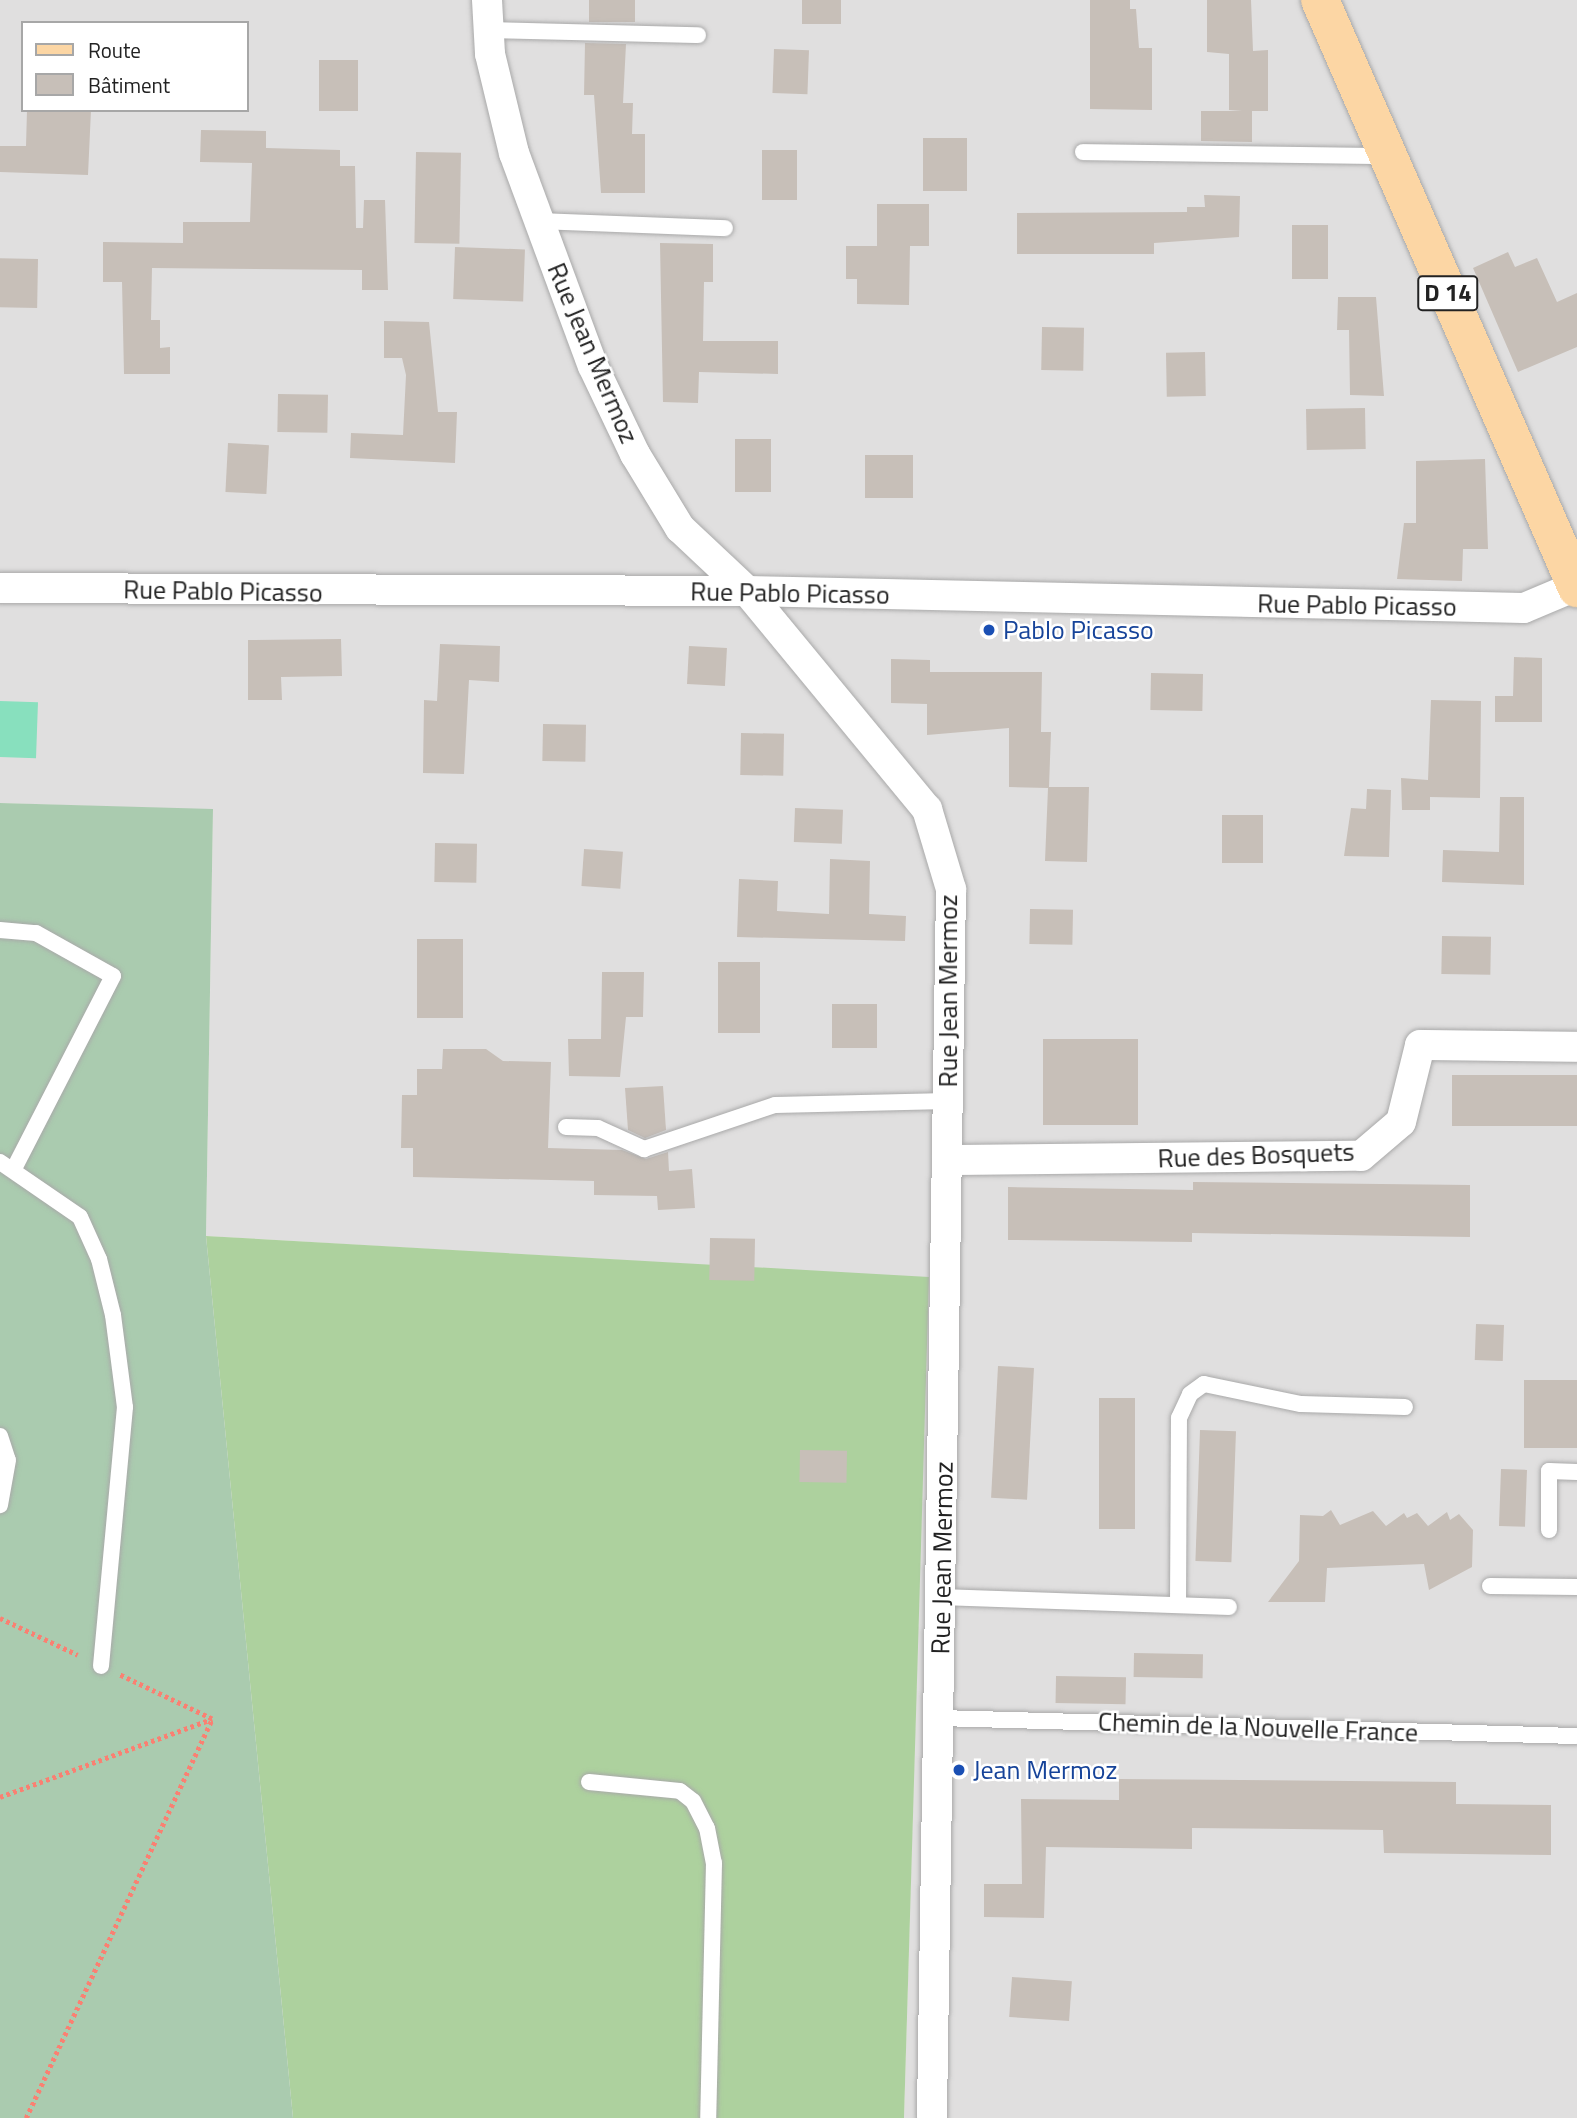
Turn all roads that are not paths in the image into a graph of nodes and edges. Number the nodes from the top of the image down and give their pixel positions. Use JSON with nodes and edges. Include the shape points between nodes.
{"nodes":[{"id":1,"x":487,"y":0,"type":"edge"},
{"id":2,"x":1320,"y":0,"type":"edge"},
{"id":3,"x":486,"y":30,"type":"junction"},
{"id":4,"x":698,"y":35,"type":"dead end"},
{"id":5,"x":1083,"y":152,"type":"dead end"},
{"id":6,"x":1388,"y":156,"type":"junction"},
{"id":7,"x":540,"y":220,"type":"junction"},
{"id":8,"x":725,"y":228,"type":"dead end"},
{"id":9,"x":1577,"y":587,"type":"edge"},
{"id":10,"x":0,"y":588,"type":"edge"},
{"id":11,"x":747,"y":591,"type":"junction"},
{"id":12,"x":0,"y":930,"type":"edge"},
{"id":13,"x":1577,"y":1047,"type":"edge"},
{"id":14,"x":948,"y":1101,"type":"junction"},
{"id":15,"x":566,"y":1127,"type":"dead end"},
{"id":16,"x":947,"y":1160,"type":"junction"},
{"id":17,"x":7,"y":1165,"type":"edge"},
{"id":18,"x":1405,"y":1407,"type":"dead end"},
{"id":19,"x":0,"y":1436,"type":"edge"},
{"id":20,"x":1577,"y":1472,"type":"edge"},
{"id":21,"x":0,"y":1505,"type":"edge"},
{"id":22,"x":1549,"y":1530,"type":"dead end"},
{"id":23,"x":1490,"y":1586,"type":"dead end"},
{"id":24,"x":1577,"y":1587,"type":"edge"},
{"id":25,"x":941,"y":1597,"type":"junction"},
{"id":26,"x":1178,"y":1605,"type":"junction"},
{"id":27,"x":1229,"y":1607,"type":"dead end"},
{"id":28,"x":101,"y":1666,"type":"road end"},
{"id":29,"x":939,"y":1718,"type":"junction"},
{"id":30,"x":1577,"y":1736,"type":"edge"},
{"id":31,"x":589,"y":1782,"type":"dead end"},
{"id":32,"x":708,"y":2118,"type":"edge"},
{"id":33,"x":932,"y":2118,"type":"edge"}],
"edges":[{"from":1,"to":3,"type":"street","name":"Rue Jean Mermoz"},
{"from":2,"to":6,"type":"main road","number":"D 14"},
{"from":3,"to":4,"type":"lane"},
{"from":3,"to":7,"type":"street","name":"Rue Jean Mermoz","via":[[499,102]]},
{"from":5,"to":6,"type":"lane"},
{"from":6,"to":9,"type":"main road","number":"D 14"},
{"from":7,"to":8,"type":"lane"},
{"from":7,"to":11,"type":"street","name":"Rue Jean Mermoz","via":[[593,366],[635,454],[680,528]]},
{"from":9,"to":11,"type":"street","name":"Rue Pablo Picasso","via":[[1524,608]]},
{"from":10,"to":11,"type":"street","name":"Rue Pablo Picasso"},
{"from":11,"to":14,"type":"street","name":"Rue Jean Mermoz","via":[[927,809],[951,890]]},
{"from":12,"to":17,"type":"lane","via":[[36,933],[113,976]]},
{"from":13,"to":16,"type":"street","name":"Rue des Bosquets","via":[[1420,1045],[1401,1122],[1360,1156]]},
{"from":14,"to":15,"type":"lane","via":[[775,1105],[644,1149],[598,1128]]},
{"from":14,"to":16,"type":"street","name":"Rue Jean Mermoz"},
{"from":16,"to":25,"type":"street","name":"Rue Jean Mermoz"},
{"from":17,"to":28,"type":"lane","via":[[80,1217],[99,1259],[113,1315],[125,1407]]},
{"from":18,"to":26,"type":"lane","via":[[1301,1405],[1205,1384],[1190,1394],[1179,1418]]},
{"from":19,"to":21,"type":"lane","via":[[8,1460]]},
{"from":20,"to":22,"type":"lane","via":[[1549,1471]]},
{"from":23,"to":24,"type":"lane"},
{"from":25,"to":26,"type":"lane"},
{"from":25,"to":29,"type":"street","name":"Rue Jean Mermoz"},
{"from":26,"to":27,"type":"lane"},
{"from":29,"to":30,"type":"lane","name":"Chemin de la Nouvelle France"},
{"from":29,"to":33,"type":"street","name":"Rue Jean Mermoz"},
{"from":31,"to":32,"type":"lane","via":[[680,1791],[693,1801],[707,1828],[714,1863]]}]}
